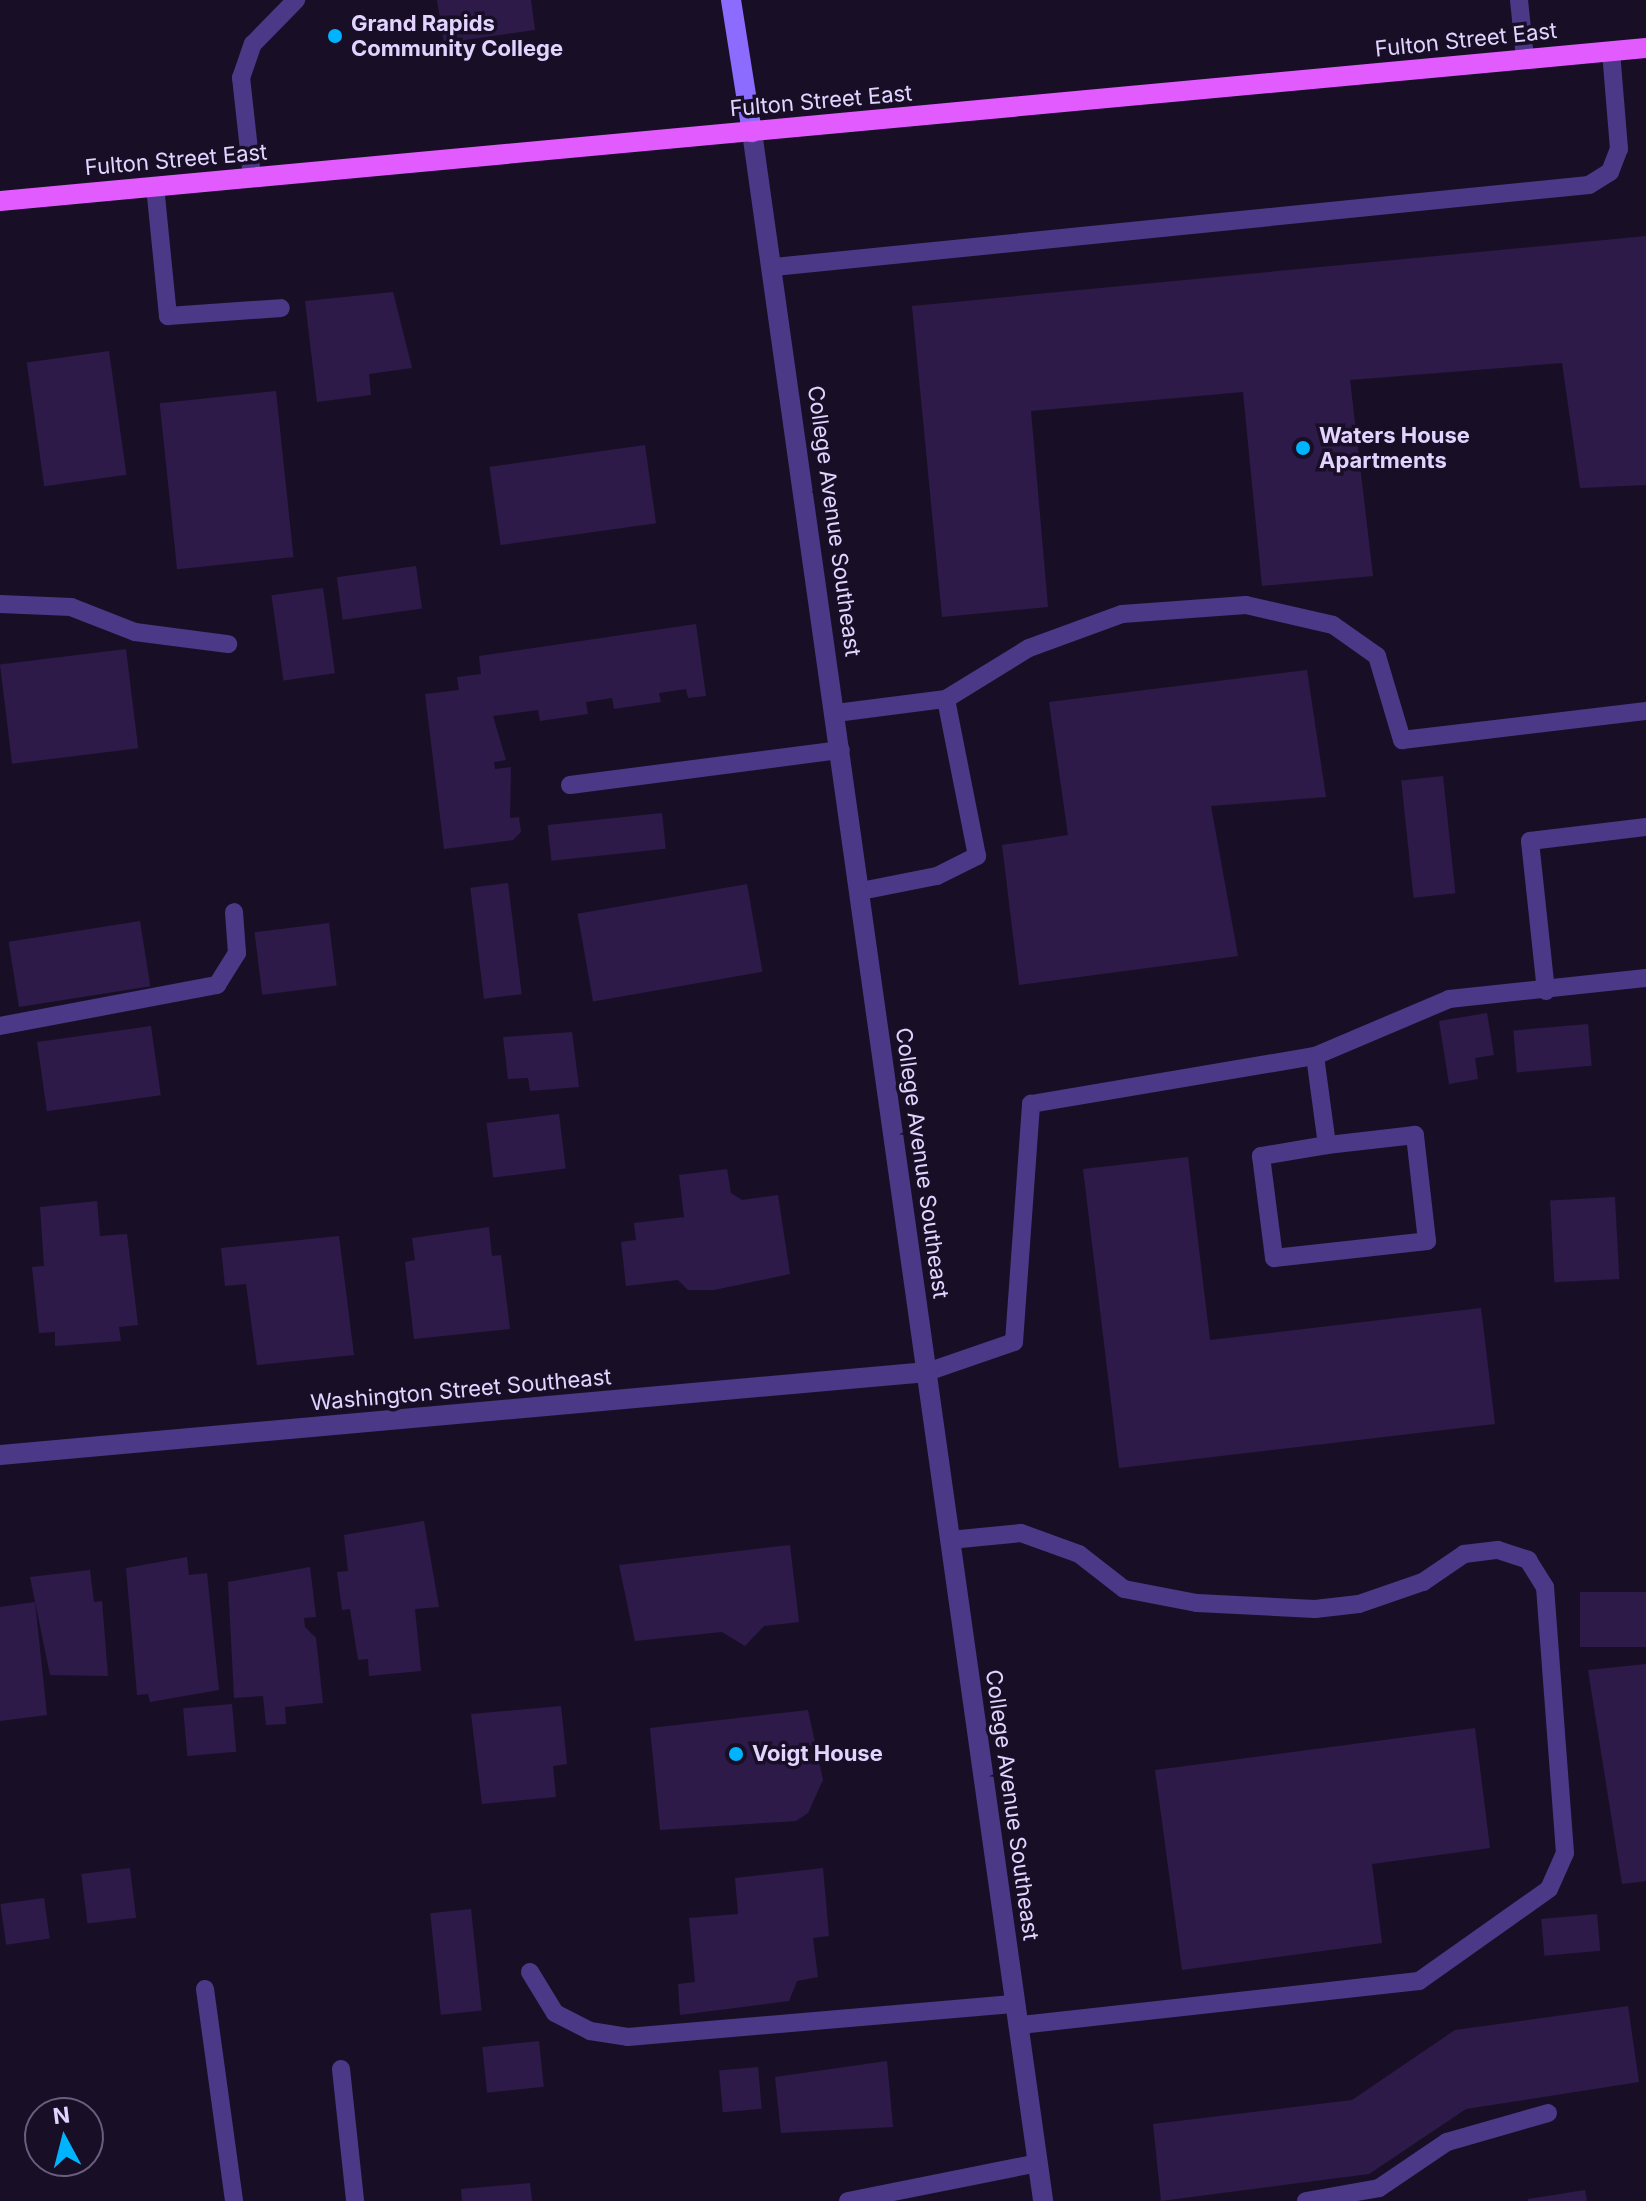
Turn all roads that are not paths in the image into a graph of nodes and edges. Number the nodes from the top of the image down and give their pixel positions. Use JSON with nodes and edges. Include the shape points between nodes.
{"nodes":[{"id":1,"x":296,"y":0,"type":"edge"},
{"id":2,"x":731,"y":0,"type":"edge"},
{"id":3,"x":1519,"y":0,"type":"edge"},
{"id":4,"x":1646,"y":48,"type":"edge"},
{"id":5,"x":1611,"y":51,"type":"junction"},
{"id":6,"x":1525,"y":58,"type":"junction"},
{"id":7,"x":752,"y":132,"type":"junction"},
{"id":8,"x":252,"y":177,"type":"junction"},
{"id":9,"x":155,"y":186,"type":"junction"},
{"id":10,"x":0,"y":201,"type":"edge"},
{"id":11,"x":774,"y":267,"type":"junction"},
{"id":12,"x":281,"y":308,"type":"dead end"},
{"id":13,"x":0,"y":604,"type":"edge"},
{"id":14,"x":228,"y":644,"type":"dead end"},
{"id":15,"x":946,"y":699,"type":"junction"},
{"id":16,"x":1646,"y":711,"type":"edge"},
{"id":17,"x":836,"y":713,"type":"junction"},
{"id":18,"x":841,"y":750,"type":"junction"},
{"id":19,"x":570,"y":785,"type":"dead end"},
{"id":20,"x":1646,"y":827,"type":"edge"},
{"id":21,"x":861,"y":891,"type":"junction"},
{"id":22,"x":234,"y":912,"type":"dead end"},
{"id":23,"x":1646,"y":978,"type":"edge"},
{"id":24,"x":1546,"y":991,"type":"junction"},
{"id":25,"x":0,"y":1026,"type":"edge"},
{"id":26,"x":1315,"y":1056,"type":"junction"},
{"id":27,"x":1327,"y":1145,"type":"junction"},
{"id":28,"x":927,"y":1372,"type":"junction"},
{"id":29,"x":0,"y":1455,"type":"edge"},
{"id":30,"x":950,"y":1540,"type":"junction"},
{"id":31,"x":530,"y":1972,"type":"dead end"},
{"id":32,"x":205,"y":1989,"type":"dead end"},
{"id":33,"x":1016,"y":2004,"type":"junction"},
{"id":34,"x":1019,"y":2025,"type":"junction"},
{"id":35,"x":341,"y":2069,"type":"dead end"},
{"id":36,"x":1548,"y":2113,"type":"dead end"},
{"id":37,"x":1038,"y":2163,"type":"junction"},
{"id":38,"x":234,"y":2201,"type":"edge"},
{"id":39,"x":355,"y":2201,"type":"edge"},
{"id":40,"x":848,"y":2201,"type":"edge"},
{"id":41,"x":1043,"y":2201,"type":"edge"},
{"id":42,"x":1306,"y":2201,"type":"edge"}],
"edges":[{"from":1,"to":8,"type":"lane","via":[[253,44],[241,78]]},
{"from":2,"to":7,"type":"street"},
{"from":3,"to":6,"type":"lane"},
{"from":4,"to":5,"type":"main road","name":"Fulton Street East"},
{"from":5,"to":6,"type":"main road","name":"Fulton Street East"},
{"from":5,"to":11,"type":"lane","via":[[1619,149],[1610,172],[1589,185]]},
{"from":6,"to":7,"type":"main road","name":"Fulton Street East"},
{"from":7,"to":8,"type":"main road","name":"Fulton Street East"},
{"from":7,"to":11,"type":"street","name":"College Avenue Southeast"},
{"from":8,"to":9,"type":"main road","name":"Fulton Street East"},
{"from":9,"to":10,"type":"main road","name":"Fulton Street East"},
{"from":9,"to":12,"type":"lane","via":[[168,316]]},
{"from":11,"to":17,"type":"street","name":"College Avenue Southeast"},
{"from":13,"to":14,"type":"lane","via":[[71,607],[135,632]]},
{"from":15,"to":16,"type":"lane","via":[[1029,648],[1122,614],[1246,605],[1333,625],[1377,656],[1402,740]]},
{"from":15,"to":17,"type":"lane"},
{"from":15,"to":21,"type":"lane","via":[[977,856],[937,876]]},
{"from":17,"to":18,"type":"street","name":"College Avenue Southeast"},
{"from":18,"to":19,"type":"lane"},
{"from":18,"to":21,"type":"street","name":"College Avenue Southeast"},
{"from":20,"to":24,"type":"lane","via":[[1530,841]]},
{"from":21,"to":28,"type":"street","name":"College Avenue Southeast"},
{"from":22,"to":25,"type":"lane","via":[[237,953],[217,985]]},
{"from":23,"to":24,"type":"lane"},
{"from":24,"to":26,"type":"lane","via":[[1449,999]]},
{"from":26,"to":27,"type":"lane"},
{"from":26,"to":28,"type":"lane","via":[[1031,1104],[1014,1342]]},
{"from":27,"to":27,"type":"lane","via":[[1261,1156],[1274,1258],[1427,1241],[1415,1135]]},
{"from":28,"to":29,"type":"street","name":"Washington Street Southeast"},
{"from":28,"to":30,"type":"street","name":"College Avenue Southeast"},
{"from":30,"to":33,"type":"street","name":"College Avenue Southeast"},
{"from":30,"to":34,"type":"lane","via":[[1021,1533],[1079,1554],[1124,1589],[1197,1603],[1315,1609],[1359,1604],[1423,1582],[1464,1554],[1498,1550],[1528,1560],[1545,1587],[1565,1853],[1549,1889],[1419,1981]]},
{"from":31,"to":33,"type":"lane","via":[[555,2013],[590,2031],[628,2037]]},
{"from":32,"to":38,"type":"lane"},
{"from":33,"to":34,"type":"street","name":"College Avenue Southeast"},
{"from":34,"to":37,"type":"street","name":"College Avenue Southeast"},
{"from":35,"to":39,"type":"lane"},
{"from":36,"to":42,"type":"lane","via":[[1447,2142],[1379,2188]]},
{"from":37,"to":40,"type":"lane"},
{"from":37,"to":41,"type":"street","name":"College Avenue Southeast"}]}
